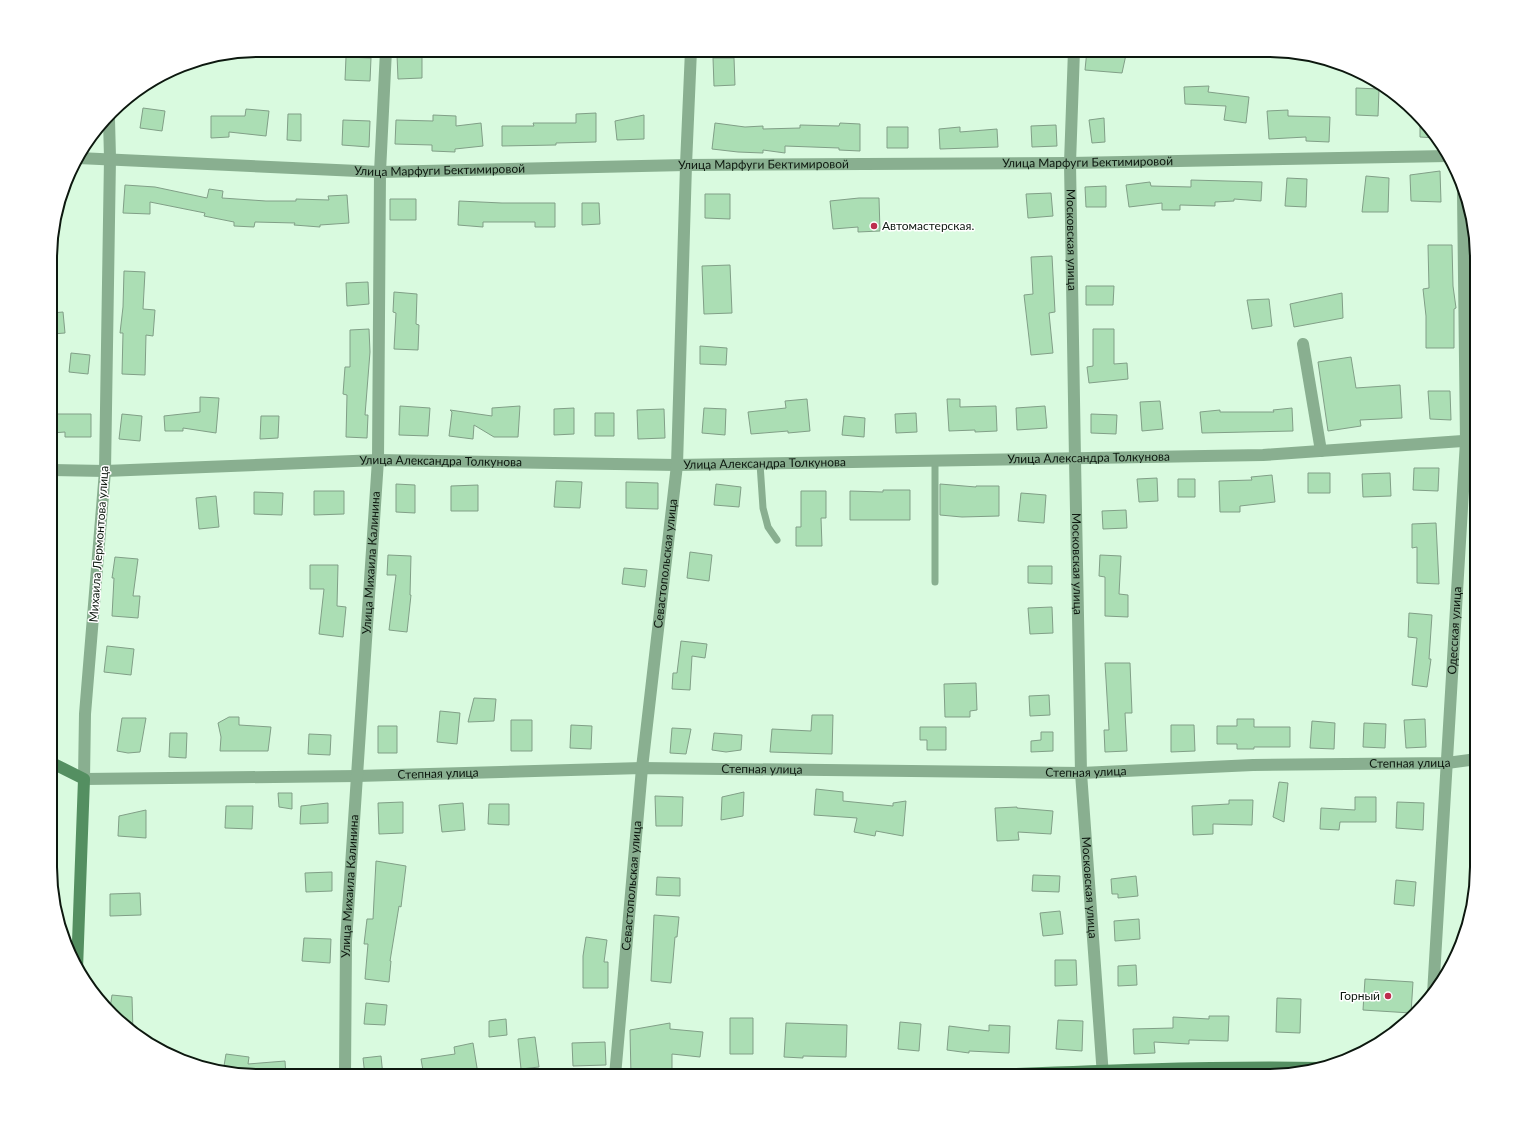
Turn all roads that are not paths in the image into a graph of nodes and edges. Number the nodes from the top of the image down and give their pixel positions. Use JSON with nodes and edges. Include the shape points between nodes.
{"nodes":[{"id":1,"x":386,"y":57,"type":"edge"},
{"id":2,"x":691,"y":57,"type":"edge"},
{"id":3,"x":1074,"y":57,"type":"edge"},
{"id":4,"x":109,"y":124,"type":"edge"},
{"id":5,"x":1442,"y":156,"type":"edge"},
{"id":6,"x":84,"y":158,"type":"edge"},
{"id":7,"x":110,"y":158,"type":"junction"},
{"id":8,"x":1070,"y":163,"type":"junction"},
{"id":9,"x":686,"y":165,"type":"junction"},
{"id":10,"x":380,"y":172,"type":"junction"},
{"id":11,"x":1463,"y":208,"type":"edge"},
{"id":12,"x":1303,"y":344,"type":"dead end"},
{"id":13,"x":1470,"y":429,"type":"edge"},
{"id":14,"x":1470,"y":440,"type":"edge"},
{"id":15,"x":1321,"y":451,"type":"junction"},
{"id":16,"x":1470,"y":453,"type":"edge"},
{"id":17,"x":1074,"y":459,"type":"junction"},
{"id":18,"x":378,"y":460,"type":"junction"},
{"id":19,"x":935,"y":461,"type":"junction"},
{"id":20,"x":760,"y":464,"type":"junction"},
{"id":21,"x":677,"y":465,"type":"junction"},
{"id":22,"x":57,"y":470,"type":"edge"},
{"id":23,"x":105,"y":471,"type":"junction"},
{"id":24,"x":777,"y":540,"type":"dead end"},
{"id":25,"x":935,"y":582,"type":"dead end"},
{"id":26,"x":1470,"y":760,"type":"edge"},
{"id":27,"x":1447,"y":763,"type":"junction"},
{"id":28,"x":57,"y":766,"type":"edge"},
{"id":29,"x":642,"y":768,"type":"junction"},
{"id":30,"x":1081,"y":773,"type":"junction"},
{"id":31,"x":357,"y":776,"type":"junction"},
{"id":32,"x":84,"y":780,"type":"junction"},
{"id":33,"x":78,"y":955,"type":"edge"},
{"id":34,"x":1434,"y":982,"type":"edge"},
{"id":35,"x":1292,"y":1067,"type":"edge"},
{"id":36,"x":345,"y":1069,"type":"edge"},
{"id":37,"x":616,"y":1069,"type":"edge"},
{"id":38,"x":1103,"y":1069,"type":"edge"},
{"id":39,"x":1217,"y":1069,"type":"edge"}],
"edges":[{"from":1,"to":10,"type":"street","name":"Улица Михаила Калинина"},
{"from":2,"to":9,"type":"street","name":"Севастопольская улица"},
{"from":3,"to":8,"type":"street","name":"Московская улица"},
{"from":4,"to":7,"type":"street","name":"Михаила Лермонтова улица"},
{"from":5,"to":8,"type":"street","name":"Улица Марфуги Бектимировой"},
{"from":6,"to":7,"type":"street","name":"Улица Марфуги Бектимировой"},
{"from":7,"to":10,"type":"street","name":"Улица Марфуги Бектимировой"},
{"from":7,"to":23,"type":"street","name":"Михаила Лермонтова улица"},
{"from":8,"to":9,"type":"street","name":"Улица Марфуги Бектимировой"},
{"from":8,"to":17,"type":"street","name":"Московская улица"},
{"from":9,"to":10,"type":"street","name":"Улица Марфуги Бектимировой"},
{"from":9,"to":21,"type":"street","name":"Севастопольская улица"},
{"from":10,"to":18,"type":"street","name":"Улица Михаила Калинина"},
{"from":11,"to":13,"type":"street","name":"Одесская улица","via":[[1466,385]]},
{"from":12,"to":15,"type":"street"},
{"from":14,"to":15,"type":"street","name":"Улица Александра Толкунова"},
{"from":15,"to":17,"type":"street","name":"Улица Александра Толкунова","via":[[1263,455]]},
{"from":16,"to":27,"type":"street","name":"Одесская улица"},
{"from":17,"to":19,"type":"street","name":"Улица Александра Толкунова"},
{"from":17,"to":30,"type":"street","name":"Московская улица"},
{"from":18,"to":21,"type":"street","name":"Улица Александра Толкунова"},
{"from":18,"to":23,"type":"street","name":"Улица Александра Толкунова"},
{"from":18,"to":31,"type":"street","name":"Улица Михаила Калинина"},
{"from":19,"to":20,"type":"street","name":"Улица Александра Толкунова"},
{"from":19,"to":25,"type":"lane"},
{"from":20,"to":21,"type":"street","name":"Улица Александра Толкунова"},
{"from":20,"to":24,"type":"lane","via":[[763,508],[768,527]]},
{"from":21,"to":29,"type":"street","name":"Севастопольская улица"},
{"from":22,"to":23,"type":"street","name":"Улица Александра Толкунова"},
{"from":23,"to":32,"type":"street","name":"Михаила Лермонтова улица","via":[[85,714]]},
{"from":26,"to":27,"type":"street","name":"Степная улица"},
{"from":27,"to":30,"type":"street","name":"Степная улица","via":[[1253,765]]},
{"from":27,"to":34,"type":"street","name":"Одесская улица"},
{"from":28,"to":32,"type":"street","name":"Степная улица"},
{"from":29,"to":30,"type":"street","name":"Степная улица"},
{"from":29,"to":31,"type":"street","name":"Степная улица"},
{"from":29,"to":37,"type":"street","name":"Севастопольская улица"},
{"from":30,"to":38,"type":"street","name":"Московская улица"},
{"from":31,"to":32,"type":"street","name":"Степная улица"},
{"from":31,"to":36,"type":"street","name":"Улица Михаила Калинина","via":[[346,941]]},
{"from":32,"to":33,"type":"street","name":"Михаила Лермонтова улица"},
{"from":35,"to":39,"type":"street"}]}
